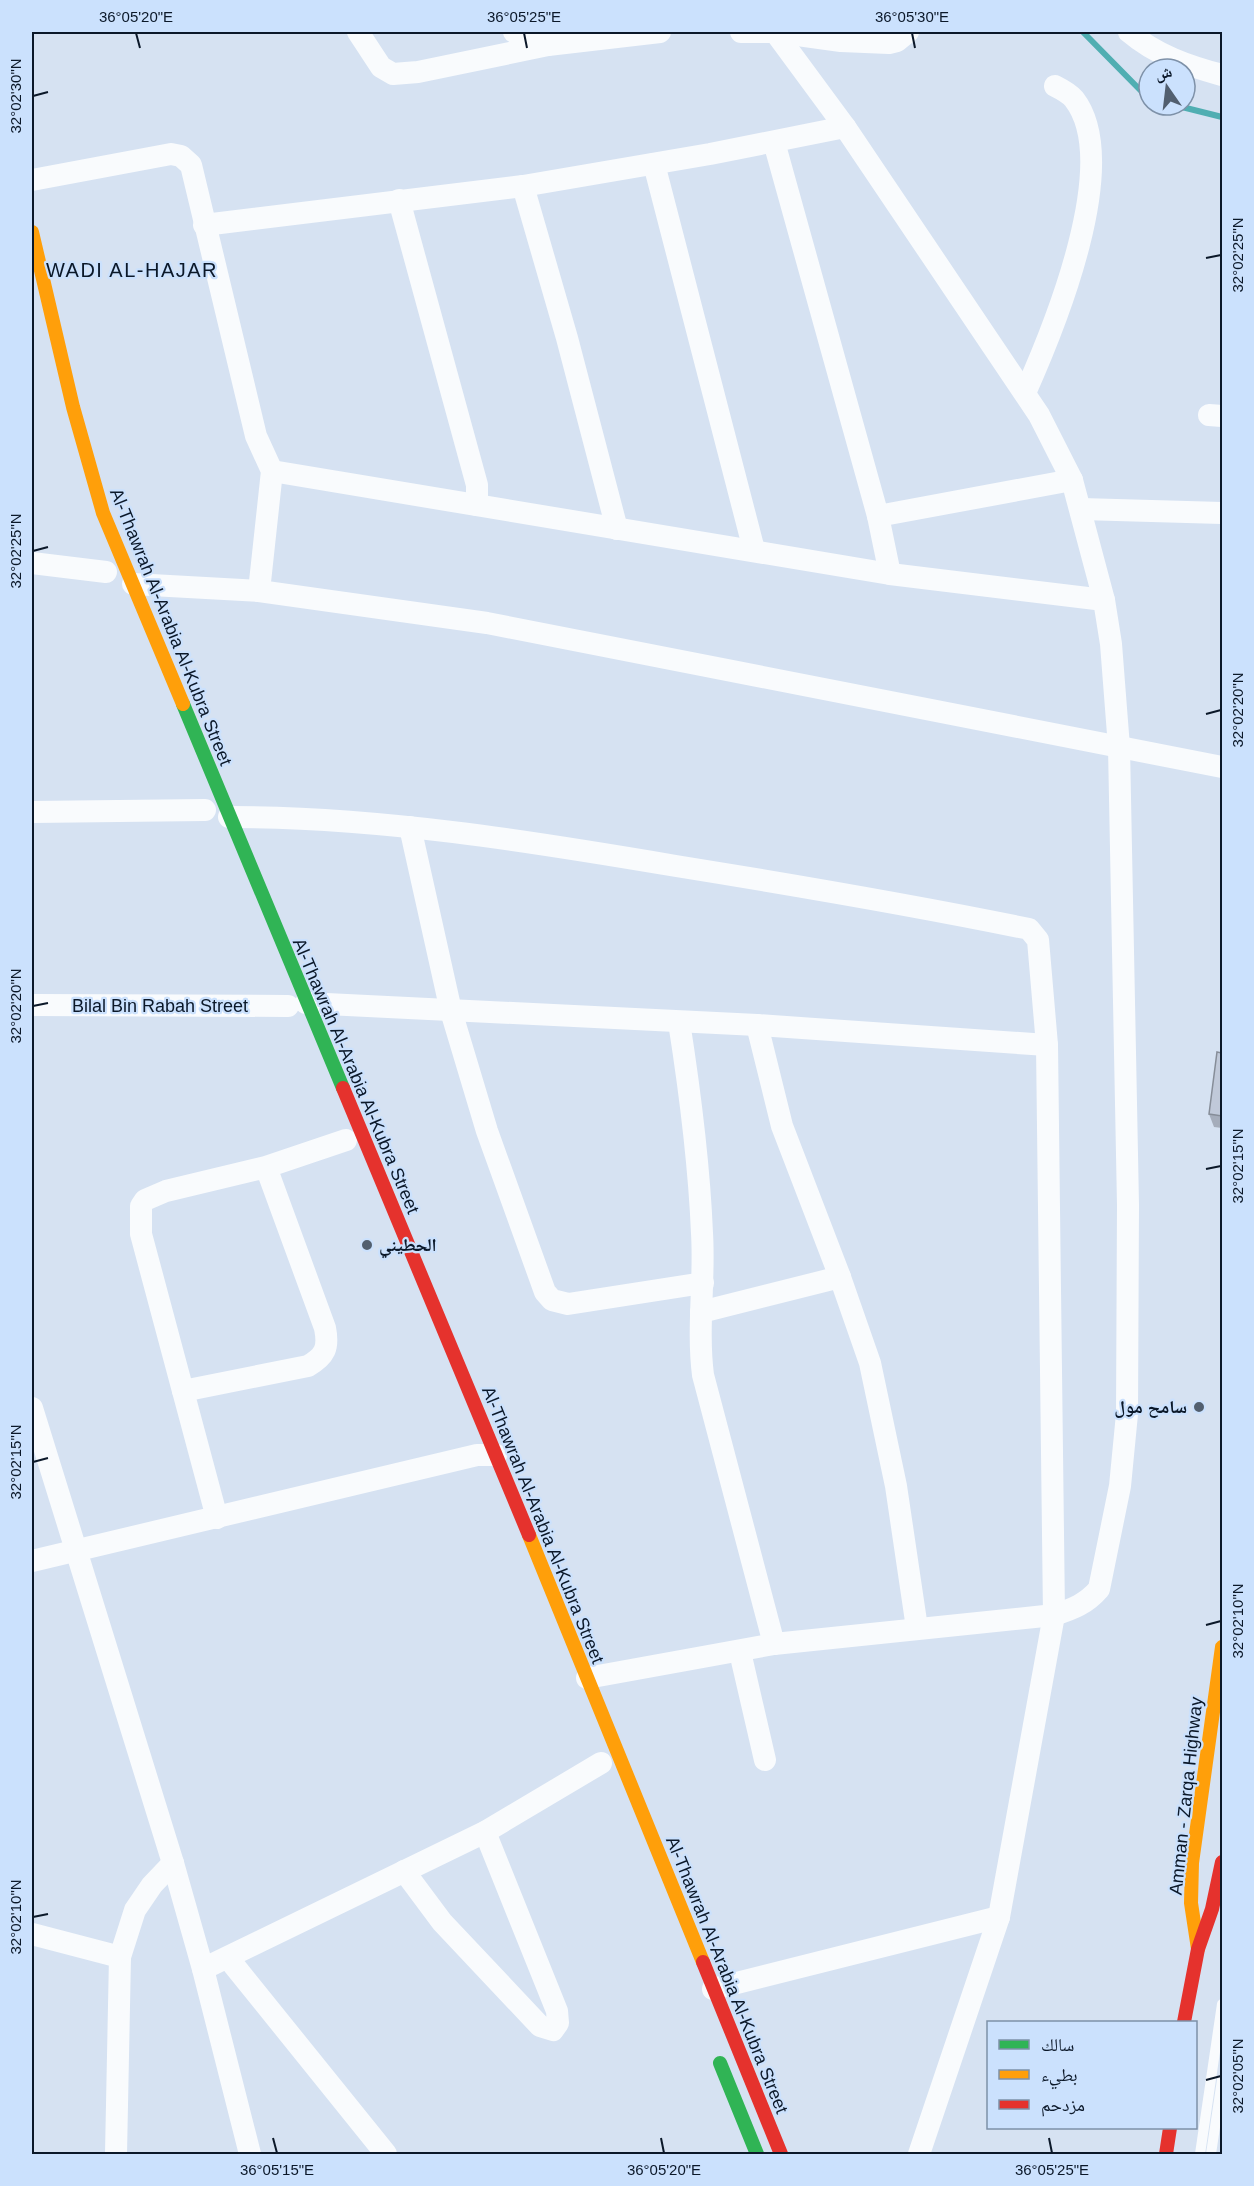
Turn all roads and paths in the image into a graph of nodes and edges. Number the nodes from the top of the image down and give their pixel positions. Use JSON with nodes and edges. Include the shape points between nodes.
{"nodes":[{"id":1,"x":358,"y":32,"type":"edge"},
{"id":2,"x":513,"y":32,"type":"edge"},
{"id":3,"x":660,"y":32,"type":"edge"},
{"id":4,"x":741,"y":32,"type":"edge"},
{"id":5,"x":776,"y":32,"type":"edge"},
{"id":6,"x":908,"y":32,"type":"edge"},
{"id":7,"x":1129,"y":32,"type":"edge"},
{"id":8,"x":548,"y":45,"type":"junction"},
{"id":9,"x":1222,"y":75,"type":"edge"},
{"id":10,"x":1055,"y":86,"type":"dead end"},
{"id":11,"x":845,"y":127,"type":"junction"},
{"id":12,"x":774,"y":142,"type":"junction"},
{"id":13,"x":654,"y":164,"type":"junction"},
{"id":14,"x":32,"y":180,"type":"edge"},
{"id":15,"x":523,"y":186,"type":"junction"},
{"id":16,"x":399,"y":200,"type":"junction"},
{"id":17,"x":204,"y":225,"type":"junction"},
{"id":18,"x":32,"y":232,"type":"edge"},
{"id":19,"x":1025,"y":393,"type":"junction"},
{"id":20,"x":272,"y":471,"type":"junction"},
{"id":21,"x":1072,"y":480,"type":"junction"},
{"id":22,"x":477,"y":505,"type":"junction"},
{"id":23,"x":1081,"y":509,"type":"junction"},
{"id":24,"x":1222,"y":513,"type":"edge"},
{"id":25,"x":878,"y":516,"type":"junction"},
{"id":26,"x":617,"y":529,"type":"junction"},
{"id":27,"x":754,"y":550,"type":"junction"},
{"id":28,"x":32,"y":563,"type":"edge"},
{"id":29,"x":890,"y":574,"type":"junction"},
{"id":30,"x":113,"y":575,"type":"junction"},
{"id":31,"x":259,"y":591,"type":"junction"},
{"id":32,"x":1104,"y":600,"type":"junction"},
{"id":33,"x":1119,"y":747,"type":"junction"},
{"id":34,"x":1222,"y":767,"type":"edge"},
{"id":35,"x":32,"y":812,"type":"edge"},
{"id":36,"x":211,"y":812,"type":"junction"},
{"id":37,"x":410,"y":827,"type":"junction"},
{"id":38,"x":32,"y":1005,"type":"edge"},
{"id":39,"x":293,"y":1005,"type":"junction"},
{"id":40,"x":451,"y":1011,"type":"junction"},
{"id":41,"x":679,"y":1022,"type":"junction"},
{"id":42,"x":757,"y":1025,"type":"junction"},
{"id":43,"x":1047,"y":1045,"type":"junction"},
{"id":44,"x":346,"y":1140,"type":"dead end"},
{"id":45,"x":267,"y":1167,"type":"junction"},
{"id":46,"x":840,"y":1277,"type":"junction"},
{"id":47,"x":703,"y":1283,"type":"junction"},
{"id":48,"x":701,"y":1312,"type":"junction"},
{"id":49,"x":183,"y":1391,"type":"junction"},
{"id":50,"x":32,"y":1408,"type":"edge"},
{"id":51,"x":481,"y":1455,"type":"junction"},
{"id":52,"x":217,"y":1518,"type":"junction"},
{"id":53,"x":76,"y":1549,"type":"junction"},
{"id":54,"x":32,"y":1561,"type":"edge"},
{"id":55,"x":1054,"y":1615,"type":"junction"},
{"id":56,"x":917,"y":1628,"type":"junction"},
{"id":57,"x":774,"y":1644,"type":"junction"},
{"id":58,"x":1222,"y":1647,"type":"edge"},
{"id":59,"x":740,"y":1652,"type":"junction"},
{"id":60,"x":587,"y":1678,"type":"junction"},
{"id":61,"x":765,"y":1760,"type":"dead end"},
{"id":62,"x":601,"y":1763,"type":"dead end"},
{"id":63,"x":485,"y":1832,"type":"junction"},
{"id":64,"x":1222,"y":1862,"type":"edge"},
{"id":65,"x":173,"y":1863,"type":"junction"},
{"id":66,"x":404,"y":1871,"type":"junction"},
{"id":67,"x":999,"y":1917,"type":"junction"},
{"id":68,"x":32,"y":1934,"type":"edge"},
{"id":69,"x":1198,"y":1949,"type":"junction"},
{"id":70,"x":120,"y":1957,"type":"junction"},
{"id":71,"x":228,"y":1958,"type":"junction"},
{"id":72,"x":203,"y":1970,"type":"junction"},
{"id":73,"x":713,"y":1989,"type":"junction"},
{"id":74,"x":1222,"y":2004,"type":"edge"},
{"id":75,"x":1184,"y":2021,"type":"edge"},
{"id":76,"x":713,"y":2046,"type":"dead end"},
{"id":77,"x":1222,"y":2080,"type":"edge"},
{"id":78,"x":1170,"y":2129,"type":"edge"},
{"id":79,"x":116,"y":2154,"type":"edge"},
{"id":80,"x":250,"y":2154,"type":"edge"},
{"id":81,"x":386,"y":2154,"type":"edge"},
{"id":82,"x":757,"y":2154,"type":"edge"},
{"id":83,"x":781,"y":2154,"type":"edge"},
{"id":84,"x":919,"y":2154,"type":"edge"},
{"id":85,"x":1166,"y":2154,"type":"edge"},
{"id":86,"x":1200,"y":2154,"type":"edge"},
{"id":87,"x":1211,"y":2154,"type":"edge"}],
"edges":[{"from":1,"to":8,"type":"street","via":[[381,68],[393,74]]},
{"from":2,"to":8,"type":"street"},
{"from":3,"to":8,"type":"street"},
{"from":4,"to":5,"type":"street"},
{"from":5,"to":6,"type":"street","via":[[889,43]]},
{"from":5,"to":11,"type":"street"},
{"from":7,"to":9,"type":"street","via":[[1180,63]]},
{"from":10,"to":19,"type":"street","via":[[1072,96],[1085,122],[1091,189],[1064,295]]},
{"from":11,"to":12,"type":"street"},
{"from":11,"to":19,"type":"street"},
{"from":12,"to":13,"type":"street"},
{"from":12,"to":25,"type":"street"},
{"from":13,"to":15,"type":"street"},
{"from":13,"to":27,"type":"street"},
{"from":14,"to":17,"type":"street","via":[[160,156],[181,156],[191,165]]},
{"from":15,"to":16,"type":"street"},
{"from":15,"to":26,"type":"street"},
{"from":16,"to":17,"type":"street"},
{"from":16,"to":22,"type":"street","via":[[477,485]]},
{"from":17,"to":20,"type":"street","via":[[256,436]]},
{"from":18,"to":30,"type":"main road","name":"Al-Thawrah Al-Arabia Al-Kubra Street"},
{"from":19,"to":21,"type":"street"},
{"from":20,"to":22,"type":"street"},
{"from":20,"to":31,"type":"street"},
{"from":21,"to":23,"type":"street"},
{"from":21,"to":25,"type":"street"},
{"from":22,"to":26,"type":"street"},
{"from":23,"to":24,"type":"street"},
{"from":23,"to":32,"type":"street"},
{"from":25,"to":29,"type":"street"},
{"from":26,"to":27,"type":"street"},
{"from":27,"to":29,"type":"street"},
{"from":28,"to":30,"type":"street"},
{"from":29,"to":32,"type":"street"},
{"from":30,"to":31,"type":"street"},
{"from":30,"to":36,"type":"main road","name":"Al-Thawrah Al-Arabia Al-Kubra Street"},
{"from":31,"to":33,"type":"street","via":[[555,635]]},
{"from":32,"to":33,"type":"street"},
{"from":33,"to":34,"type":"street"},
{"from":33,"to":55,"type":"street","via":[[1128,1205],[1127,1414],[1120,1485],[1099,1589],[1076,1608]]},
{"from":35,"to":36,"type":"street"},
{"from":36,"to":37,"type":"street"},
{"from":36,"to":39,"type":"main road","name":"Al-Thawrah Al-Arabia Al-Kubra Street"},
{"from":37,"to":40,"type":"street"},
{"from":37,"to":43,"type":"street","via":[[499,836],[919,906],[1029,929],[1040,947]]},
{"from":38,"to":39,"type":"street","name":"Bilal Bin Rabah Street"},
{"from":39,"to":40,"type":"street","name":"Bilal Bin Rabah Street"},
{"from":39,"to":51,"type":"main road","name":"Al-Thawrah Al-Arabia Al-Kubra Street"},
{"from":40,"to":41,"type":"street","name":"Bilal Bin Rabah Street"},
{"from":40,"to":47,"type":"street","via":[[487,1131],[532,1258],[552,1300],[568,1304]]},
{"from":41,"to":42,"type":"street","name":"Bilal Bin Rabah Street"},
{"from":41,"to":47,"type":"street","via":[[697,1164]]},
{"from":42,"to":43,"type":"street","name":"Bilal Bin Rabah Street"},
{"from":42,"to":46,"type":"street","via":[[782,1126]]},
{"from":43,"to":55,"type":"street"},
{"from":44,"to":45,"type":"street"},
{"from":45,"to":49,"type":"street","via":[[166,1191],[145,1200],[141,1206],[141,1234]]},
{"from":45,"to":49,"type":"street","via":[[325,1328],[327,1348],[324,1355],[308,1366]]},
{"from":46,"to":48,"type":"street"},
{"from":46,"to":56,"type":"street","via":[[870,1363],[896,1486]]},
{"from":47,"to":48,"type":"street"},
{"from":48,"to":57,"type":"street","via":[[701,1359],[709,1404]]},
{"from":49,"to":52,"type":"street"},
{"from":50,"to":53,"type":"street"},
{"from":51,"to":52,"type":"street"},
{"from":51,"to":60,"type":"main road","name":"Al-Thawrah Al-Arabia Al-Kubra Street"},
{"from":52,"to":53,"type":"street"},
{"from":53,"to":54,"type":"street"},
{"from":53,"to":65,"type":"street"},
{"from":55,"to":56,"type":"street"},
{"from":55,"to":67,"type":"street"},
{"from":56,"to":57,"type":"street"},
{"from":57,"to":59,"type":"street"},
{"from":58,"to":69,"type":"main road","name":"Amman - Zarqa Highway","via":[[1192,1863],[1191,1903]]},
{"from":59,"to":60,"type":"street"},
{"from":59,"to":61,"type":"street"},
{"from":60,"to":73,"type":"main road","name":"Al-Thawrah Al-Arabia Al-Kubra Street"},
{"from":62,"to":63,"type":"street"},
{"from":63,"to":66,"type":"street"},
{"from":63,"to":66,"type":"street","via":[[557,2011],[558,2024],[553,2030],[540,2026],[449,1929]]},
{"from":64,"to":69,"type":"main road","name":"Amman - Zarqa Highway"},
{"from":65,"to":70,"type":"street","via":[[135,1910]]},
{"from":65,"to":72,"type":"street"},
{"from":66,"to":71,"type":"street"},
{"from":67,"to":73,"type":"street"},
{"from":67,"to":84,"type":"street"},
{"from":68,"to":70,"type":"street"},
{"from":69,"to":75,"type":"main road","name":"Amman - Zarqa Highway"},
{"from":70,"to":79,"type":"street"},
{"from":71,"to":72,"type":"street"},
{"from":71,"to":81,"type":"street"},
{"from":72,"to":80,"type":"street"},
{"from":73,"to":83,"type":"main road","name":"Al-Thawrah Al-Arabia Al-Kubra Street"},
{"from":74,"to":86,"type":"lane"},
{"from":76,"to":82,"type":"main road"},
{"from":77,"to":87,"type":"lane"},
{"from":78,"to":85,"type":"main road"}]}
